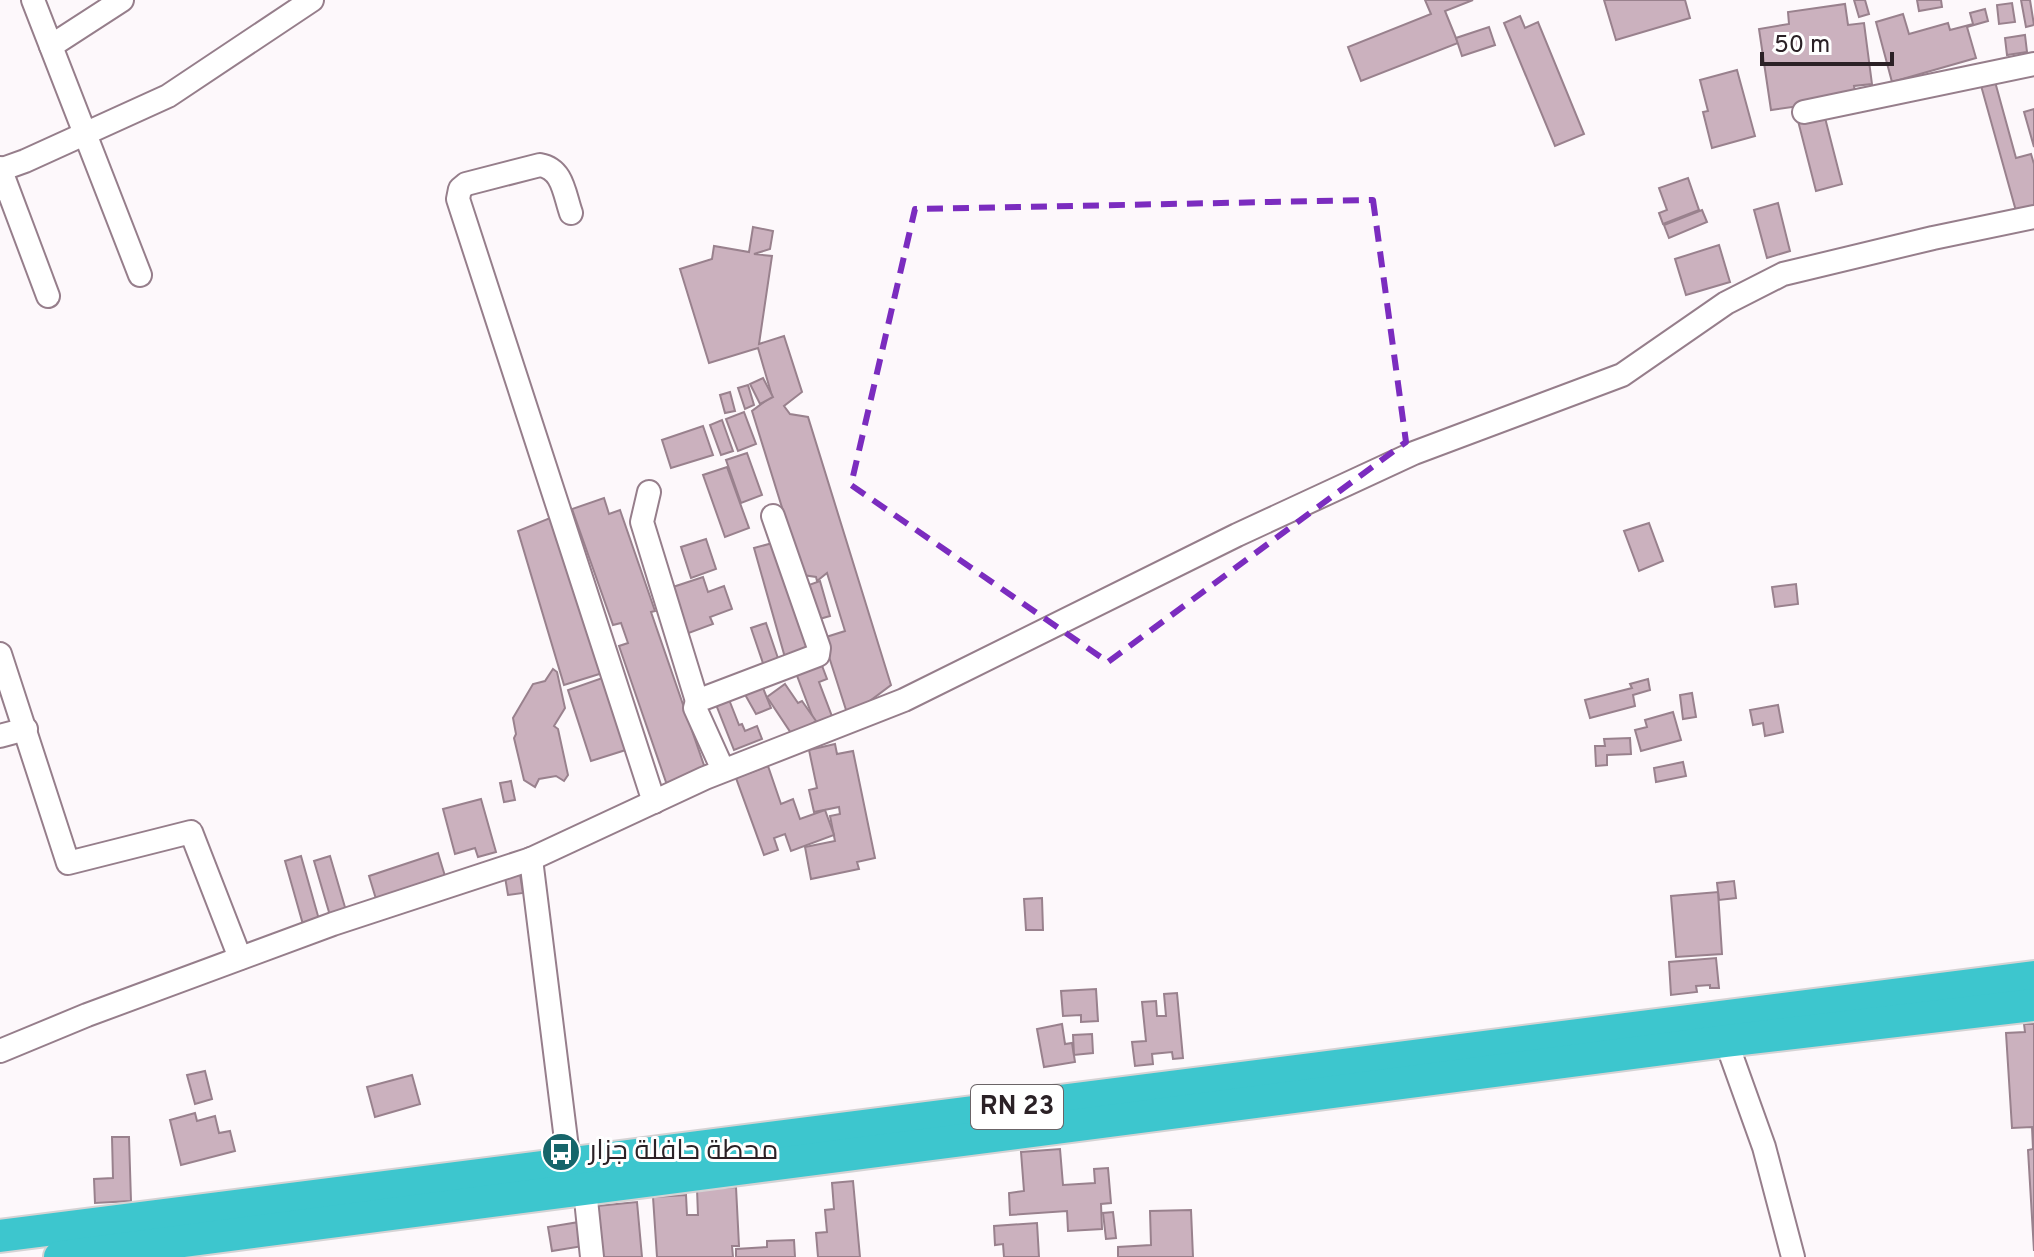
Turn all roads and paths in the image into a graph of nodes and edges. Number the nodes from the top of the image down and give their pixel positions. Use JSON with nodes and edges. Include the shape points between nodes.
{"nodes":[{"id":1,"x":33,"y":0,"type":"edge"},
{"id":2,"x":122,"y":0,"type":"edge"},
{"id":3,"x":312,"y":0,"type":"edge"},
{"id":4,"x":51,"y":46,"type":"junction"},
{"id":5,"x":2034,"y":64,"type":"edge"},
{"id":6,"x":1804,"y":112,"type":"dead end"},
{"id":7,"x":85,"y":134,"type":"junction"},
{"id":8,"x":0,"y":169,"type":"edge"},
{"id":9,"x":571,"y":213,"type":"dead end"},
{"id":10,"x":2034,"y":217,"type":"edge"},
{"id":11,"x":140,"y":275,"type":"dead end"},
{"id":12,"x":48,"y":296,"type":"dead end"},
{"id":13,"x":649,"y":492,"type":"dead end"},
{"id":14,"x":773,"y":516,"type":"dead end"},
{"id":15,"x":0,"y":654,"type":"edge"},
{"id":16,"x":697,"y":701,"type":"junction"},
{"id":17,"x":26,"y":729,"type":"junction"},
{"id":18,"x":0,"y":736,"type":"edge"},
{"id":19,"x":723,"y":770,"type":"junction"},
{"id":20,"x":654,"y":802,"type":"junction"},
{"id":21,"x":531,"y":859,"type":"junction"},
{"id":22,"x":240,"y":958,"type":"junction"},
{"id":23,"x":2034,"y":977,"type":"edge"},
{"id":24,"x":2034,"y":1005,"type":"edge"},
{"id":25,"x":1726,"y":1041,"type":"junction"},
{"id":26,"x":0,"y":1051,"type":"edge"},
{"id":27,"x":577,"y":1177,"type":"junction"},
{"id":28,"x":0,"y":1236,"type":"edge"},
{"id":29,"x":60,"y":1257,"type":"edge"},
{"id":30,"x":592,"y":1257,"type":"edge"},
{"id":31,"x":1793,"y":1257,"type":"edge"}],
"edges":[{"from":1,"to":4,"type":"street"},
{"from":2,"to":4,"type":"street"},
{"from":3,"to":7,"type":"street","via":[[168,96]]},
{"from":4,"to":7,"type":"street"},
{"from":5,"to":6,"type":"street"},
{"from":7,"to":8,"type":"street"},
{"from":7,"to":11,"type":"street"},
{"from":8,"to":12,"type":"street"},
{"from":9,"to":20,"type":"street","via":[[557,172],[540,165],[466,184],[458,199]]},
{"from":10,"to":19,"type":"street","via":[[1783,274],[1726,303],[1622,375],[1414,453],[904,700]]},
{"from":13,"to":16,"type":"street","via":[[642,522]]},
{"from":14,"to":16,"type":"street","via":[[818,655]]},
{"from":15,"to":17,"type":"street"},
{"from":16,"to":19,"type":"street","via":[[695,708]]},
{"from":17,"to":18,"type":"street"},
{"from":17,"to":22,"type":"street","via":[[68,863],[191,832]]},
{"from":19,"to":20,"type":"street"},
{"from":20,"to":21,"type":"street"},
{"from":21,"to":22,"type":"street"},
{"from":21,"to":27,"type":"street"},
{"from":22,"to":26,"type":"street"},
{"from":23,"to":27,"type":"highway","number":"RN 23"},
{"from":24,"to":25,"type":"highway","number":"RN 23"},
{"from":25,"to":27,"type":"highway","number":"RN 23"},
{"from":25,"to":31,"type":"street","via":[[1764,1147]]},
{"from":27,"to":28,"type":"highway","number":"RN 23"},
{"from":27,"to":29,"type":"highway","number":"RN 23"},
{"from":27,"to":30,"type":"street"}]}
